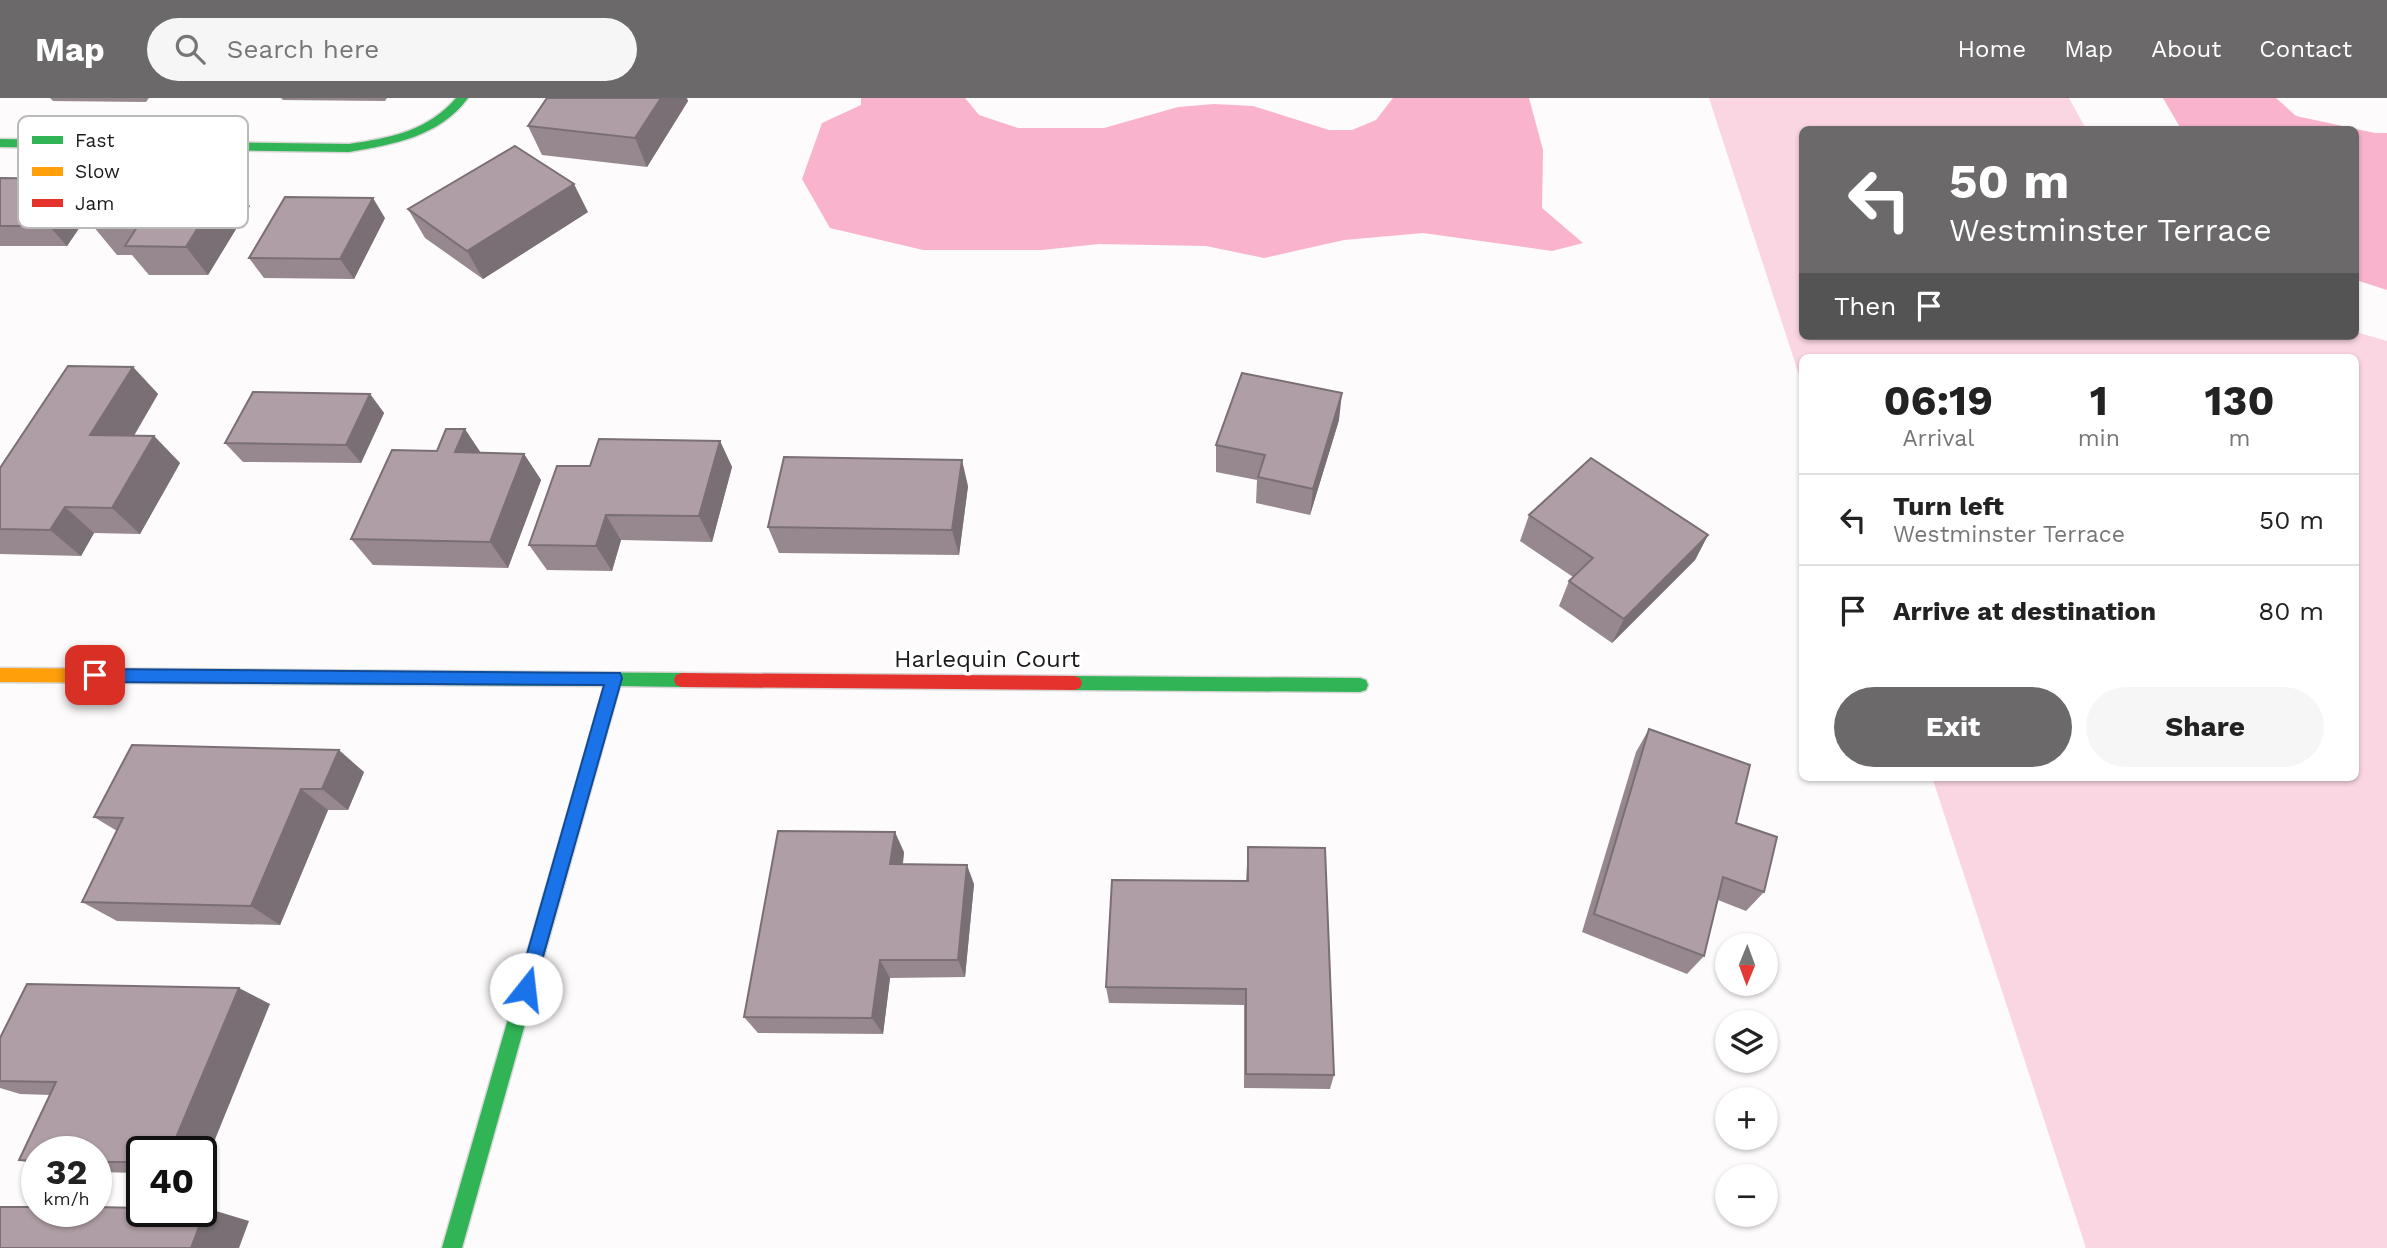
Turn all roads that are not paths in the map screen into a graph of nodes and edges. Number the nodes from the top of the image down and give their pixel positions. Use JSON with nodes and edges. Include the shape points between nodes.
{"nodes":[{"id":1,"x":462,"y":98,"type":"edge"},
{"id":2,"x":0,"y":143,"type":"edge"},
{"id":3,"x":18,"y":143,"type":"edge"},
{"id":4,"x":248,"y":147,"type":"edge"},
{"id":5,"x":0,"y":675,"type":"edge"},
{"id":6,"x":614,"y":678,"type":"junction"},
{"id":7,"x":1360,"y":685,"type":"dead end"},
{"id":8,"x":452,"y":1248,"type":"edge"}],
"edges":[{"from":1,"to":4,"type":"street","via":[[433,126],[394,141],[349,148]]},
{"from":2,"to":3,"type":"street"},
{"from":5,"to":6,"type":"street","name":"Harlequin Court"},
{"from":6,"to":7,"type":"street","name":"Harlequin Court"},
{"from":6,"to":8,"type":"street"}]}
